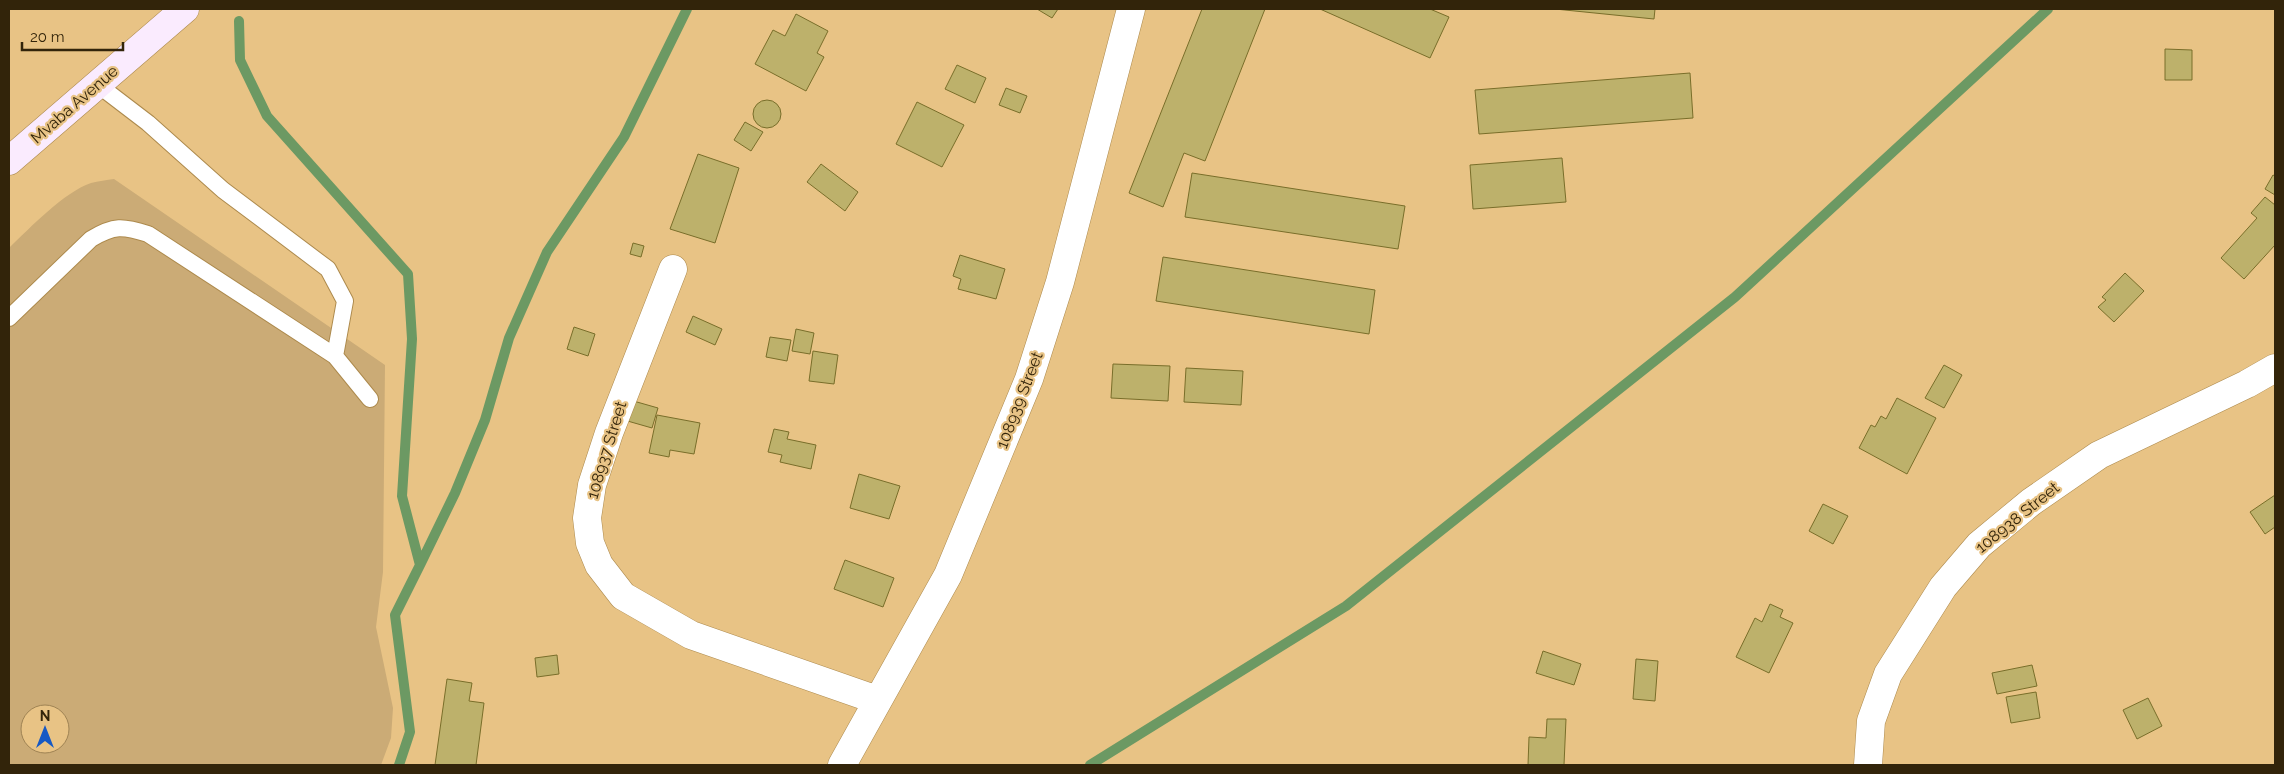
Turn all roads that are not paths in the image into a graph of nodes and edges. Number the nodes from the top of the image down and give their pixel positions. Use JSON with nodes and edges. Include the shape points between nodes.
{"nodes":[{"id":1,"x":185,"y":9,"type":"edge"},
{"id":2,"x":1131,"y":9,"type":"edge"},
{"id":3,"x":97,"y":84,"type":"junction"},
{"id":4,"x":9,"y":161,"type":"edge"},
{"id":5,"x":673,"y":268,"type":"dead end"},
{"id":6,"x":9,"y":318,"type":"edge"},
{"id":7,"x":335,"y":356,"type":"junction"},
{"id":8,"x":2275,"y":368,"type":"edge"},
{"id":9,"x":370,"y":399,"type":"dead end"},
{"id":10,"x":877,"y":700,"type":"junction"},
{"id":11,"x":842,"y":765,"type":"edge"},
{"id":12,"x":1868,"y":765,"type":"edge"}],
"edges":[{"from":1,"to":3,"type":"street","name":"Mvaba Avenue"},
{"from":2,"to":10,"type":"street","name":"108939 Street","via":[[1060,282],[1029,379],[948,575]]},
{"from":3,"to":4,"type":"street","name":"Mvaba Avenue"},
{"from":3,"to":7,"type":"lane","via":[[223,190],[328,268],[345,301]]},
{"from":5,"to":10,"type":"street","name":"108937 Street","via":[[615,415],[592,485],[588,518],[590,543],[599,565],[623,596],[691,634]]},
{"from":6,"to":7,"type":"lane","via":[[91,239],[105,230],[129,228],[148,234]]},
{"from":7,"to":9,"type":"lane"},
{"from":8,"to":12,"type":"street","name":"108938 Street","via":[[2099,455],[2031,502],[1979,545],[1942,587],[1888,674],[1871,720]]},
{"from":10,"to":11,"type":"street","name":"108939 Street"}]}
